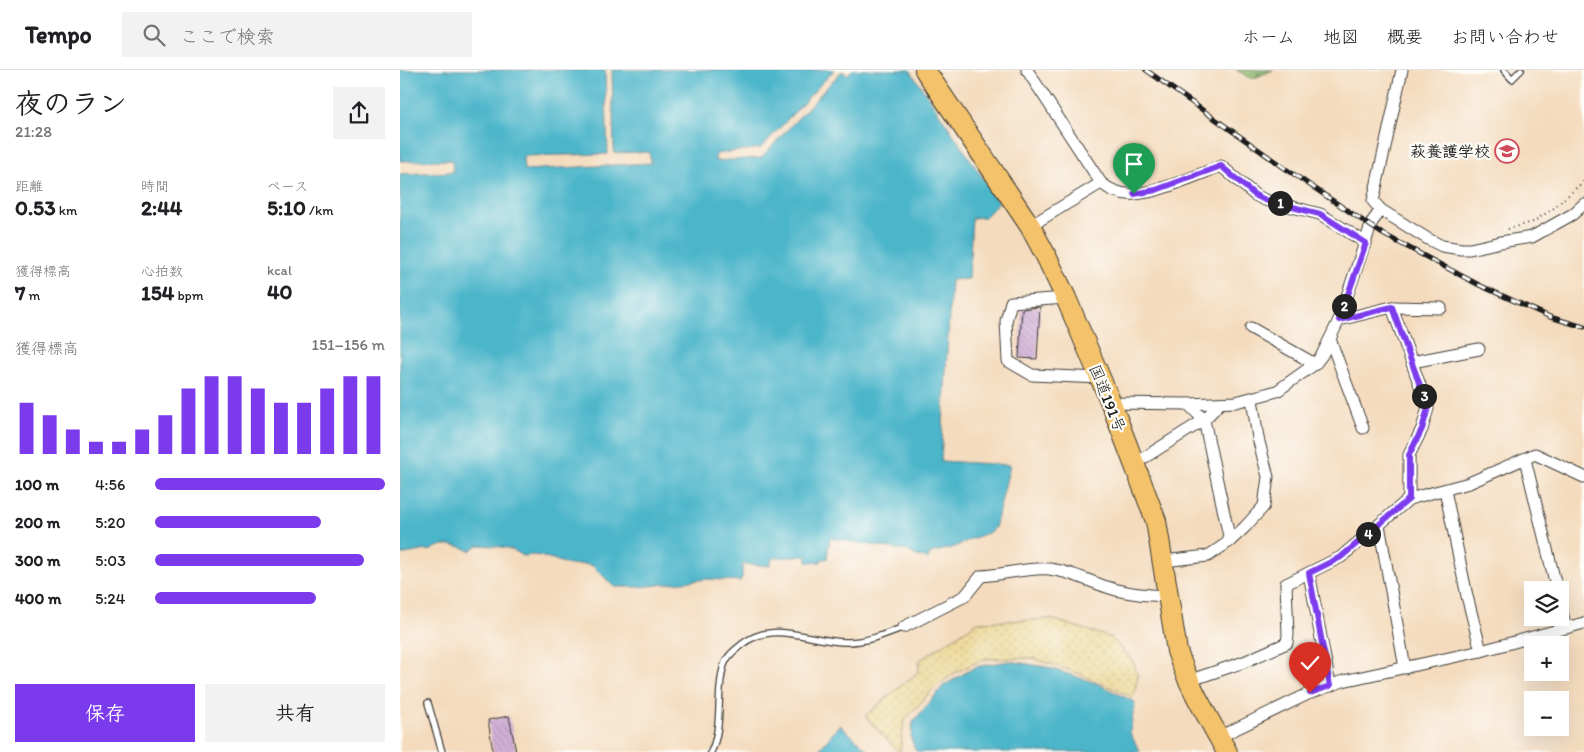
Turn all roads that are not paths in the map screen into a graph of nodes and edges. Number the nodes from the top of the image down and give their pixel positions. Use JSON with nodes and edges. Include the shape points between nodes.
{"nodes":[{"id":1,"x":925,"y":70,"type":"edge"},
{"id":2,"x":1027,"y":70,"type":"edge"},
{"id":3,"x":1402,"y":70,"type":"edge"},
{"id":4,"x":1504,"y":70,"type":"edge"},
{"id":5,"x":1521,"y":70,"type":"edge"},
{"id":6,"x":1101,"y":183,"type":"junction"},
{"id":7,"x":1584,"y":204,"type":"edge"},
{"id":8,"x":1380,"y":210,"type":"junction"},
{"id":9,"x":1030,"y":226,"type":"junction"},
{"id":10,"x":1366,"y":243,"type":"junction"},
{"id":11,"x":1066,"y":298,"type":"junction"},
{"id":12,"x":1392,"y":307,"type":"junction"},
{"id":13,"x":1441,"y":308,"type":"dead end"},
{"id":14,"x":1339,"y":320,"type":"junction"},
{"id":15,"x":1251,"y":328,"type":"dead end"},
{"id":16,"x":1330,"y":339,"type":"junction"},
{"id":17,"x":1479,"y":349,"type":"dead end"},
{"id":18,"x":1412,"y":362,"type":"junction"},
{"id":19,"x":1315,"y":364,"type":"junction"},
{"id":20,"x":1100,"y":378,"type":"junction"},
{"id":21,"x":1252,"y":399,"type":"junction"},
{"id":22,"x":1220,"y":403,"type":"junction"},
{"id":23,"x":1111,"y":404,"type":"junction"},
{"id":24,"x":1188,"y":404,"type":"junction"},
{"id":25,"x":1204,"y":420,"type":"junction"},
{"id":26,"x":1363,"y":428,"type":"dead end"},
{"id":27,"x":1524,"y":459,"type":"junction"},
{"id":28,"x":1134,"y":464,"type":"junction"},
{"id":29,"x":1584,"y":476,"type":"edge"},
{"id":30,"x":1445,"y":490,"type":"junction"},
{"id":31,"x":1409,"y":499,"type":"junction"},
{"id":32,"x":1379,"y":525,"type":"junction"},
{"id":33,"x":1230,"y":541,"type":"junction"},
{"id":34,"x":1163,"y":561,"type":"junction"},
{"id":35,"x":1309,"y":573,"type":"junction"},
{"id":36,"x":1554,"y":581,"type":"edge"},
{"id":37,"x":1168,"y":596,"type":"junction"},
{"id":38,"x":1584,"y":623,"type":"edge"},
{"id":39,"x":904,"y":628,"type":"joint"},
{"id":40,"x":1566,"y":628,"type":"joint"},
{"id":41,"x":1481,"y":651,"type":"junction"},
{"id":42,"x":1405,"y":668,"type":"junction"},
{"id":43,"x":1188,"y":681,"type":"junction"},
{"id":44,"x":1330,"y":686,"type":"junction"},
{"id":45,"x":428,"y":703,"type":"dead end"},
{"id":46,"x":1223,"y":745,"type":"edge"},
{"id":47,"x":442,"y":752,"type":"edge"},
{"id":48,"x":711,"y":752,"type":"edge"}],
"edges":[{"from":1,"to":9,"type":"highway","name":"国道191号"},
{"from":2,"to":6,"type":"street"},
{"from":3,"to":8,"type":"street","via":[[1373,201]]},
{"from":4,"to":5,"type":"lane","via":[[1512,78]]},
{"from":6,"to":9,"type":"street"},
{"from":6,"to":10,"type":"street","via":[[1119,193],[1134,194],[1156,190],[1221,166],[1255,195],[1320,214]]},
{"from":7,"to":8,"type":"street","via":[[1573,214],[1532,237],[1470,249],[1442,246]]},
{"from":8,"to":10,"type":"street","via":[[1372,222]]},
{"from":9,"to":11,"type":"highway","name":"国道191号"},
{"from":10,"to":14,"type":"street"},
{"from":11,"to":20,"type":"highway","name":"国道191号"},
{"from":11,"to":20,"type":"street","via":[[1011,302],[1006,321],[1008,362],[1032,375]]},
{"from":12,"to":13,"type":"street"},
{"from":12,"to":14,"type":"street"},
{"from":12,"to":18,"type":"street"},
{"from":14,"to":16,"type":"street"},
{"from":15,"to":19,"type":"street"},
{"from":16,"to":19,"type":"street"},
{"from":16,"to":26,"type":"street"},
{"from":17,"to":18,"type":"street"},
{"from":18,"to":31,"type":"street","via":[[1428,408],[1409,455]]},
{"from":19,"to":21,"type":"street","via":[[1277,391]]},
{"from":20,"to":23,"type":"highway","name":"国道191号"},
{"from":21,"to":22,"type":"street"},
{"from":21,"to":33,"type":"street","via":[[1268,477],[1264,506]]},
{"from":22,"to":24,"type":"street"},
{"from":22,"to":25,"type":"street"},
{"from":23,"to":24,"type":"street"},
{"from":23,"to":28,"type":"highway","name":"国道191号"},
{"from":24,"to":25,"type":"street"},
{"from":25,"to":28,"type":"street"},
{"from":25,"to":33,"type":"street"},
{"from":27,"to":29,"type":"street","via":[[1535,454]]},
{"from":27,"to":30,"type":"street"},
{"from":27,"to":36,"type":"street"},
{"from":28,"to":34,"type":"highway","name":"国道191号","via":[[1156,521]]},
{"from":30,"to":31,"type":"street"},
{"from":30,"to":41,"type":"street"},
{"from":31,"to":32,"type":"street"},
{"from":32,"to":35,"type":"street","via":[[1341,557]]},
{"from":32,"to":42,"type":"street"},
{"from":33,"to":34,"type":"street","via":[[1208,556]]},
{"from":34,"to":37,"type":"highway","name":"国道191号"},
{"from":35,"to":43,"type":"street","via":[[1286,584],[1287,643]]},
{"from":35,"to":44,"type":"street"},
{"from":37,"to":39,"type":"street","via":[[1128,594],[1063,571],[1046,568],[1027,570],[981,576],[965,596]]},
{"from":37,"to":43,"type":"highway","name":"国道191号","via":[[1177,651]]},
{"from":38,"to":40,"type":"street"},
{"from":39,"to":48,"type":"lane","via":[[872,639],[850,642],[830,642],[788,632],[762,633],[745,642],[731,653],[724,665],[719,721]]},
{"from":40,"to":41,"type":"street"},
{"from":41,"to":42,"type":"street"},
{"from":42,"to":44,"type":"street"},
{"from":43,"to":46,"type":"highway","name":"国道191号"},
{"from":44,"to":46,"type":"street","via":[[1310,693]]},
{"from":45,"to":47,"type":"lane"}]}
